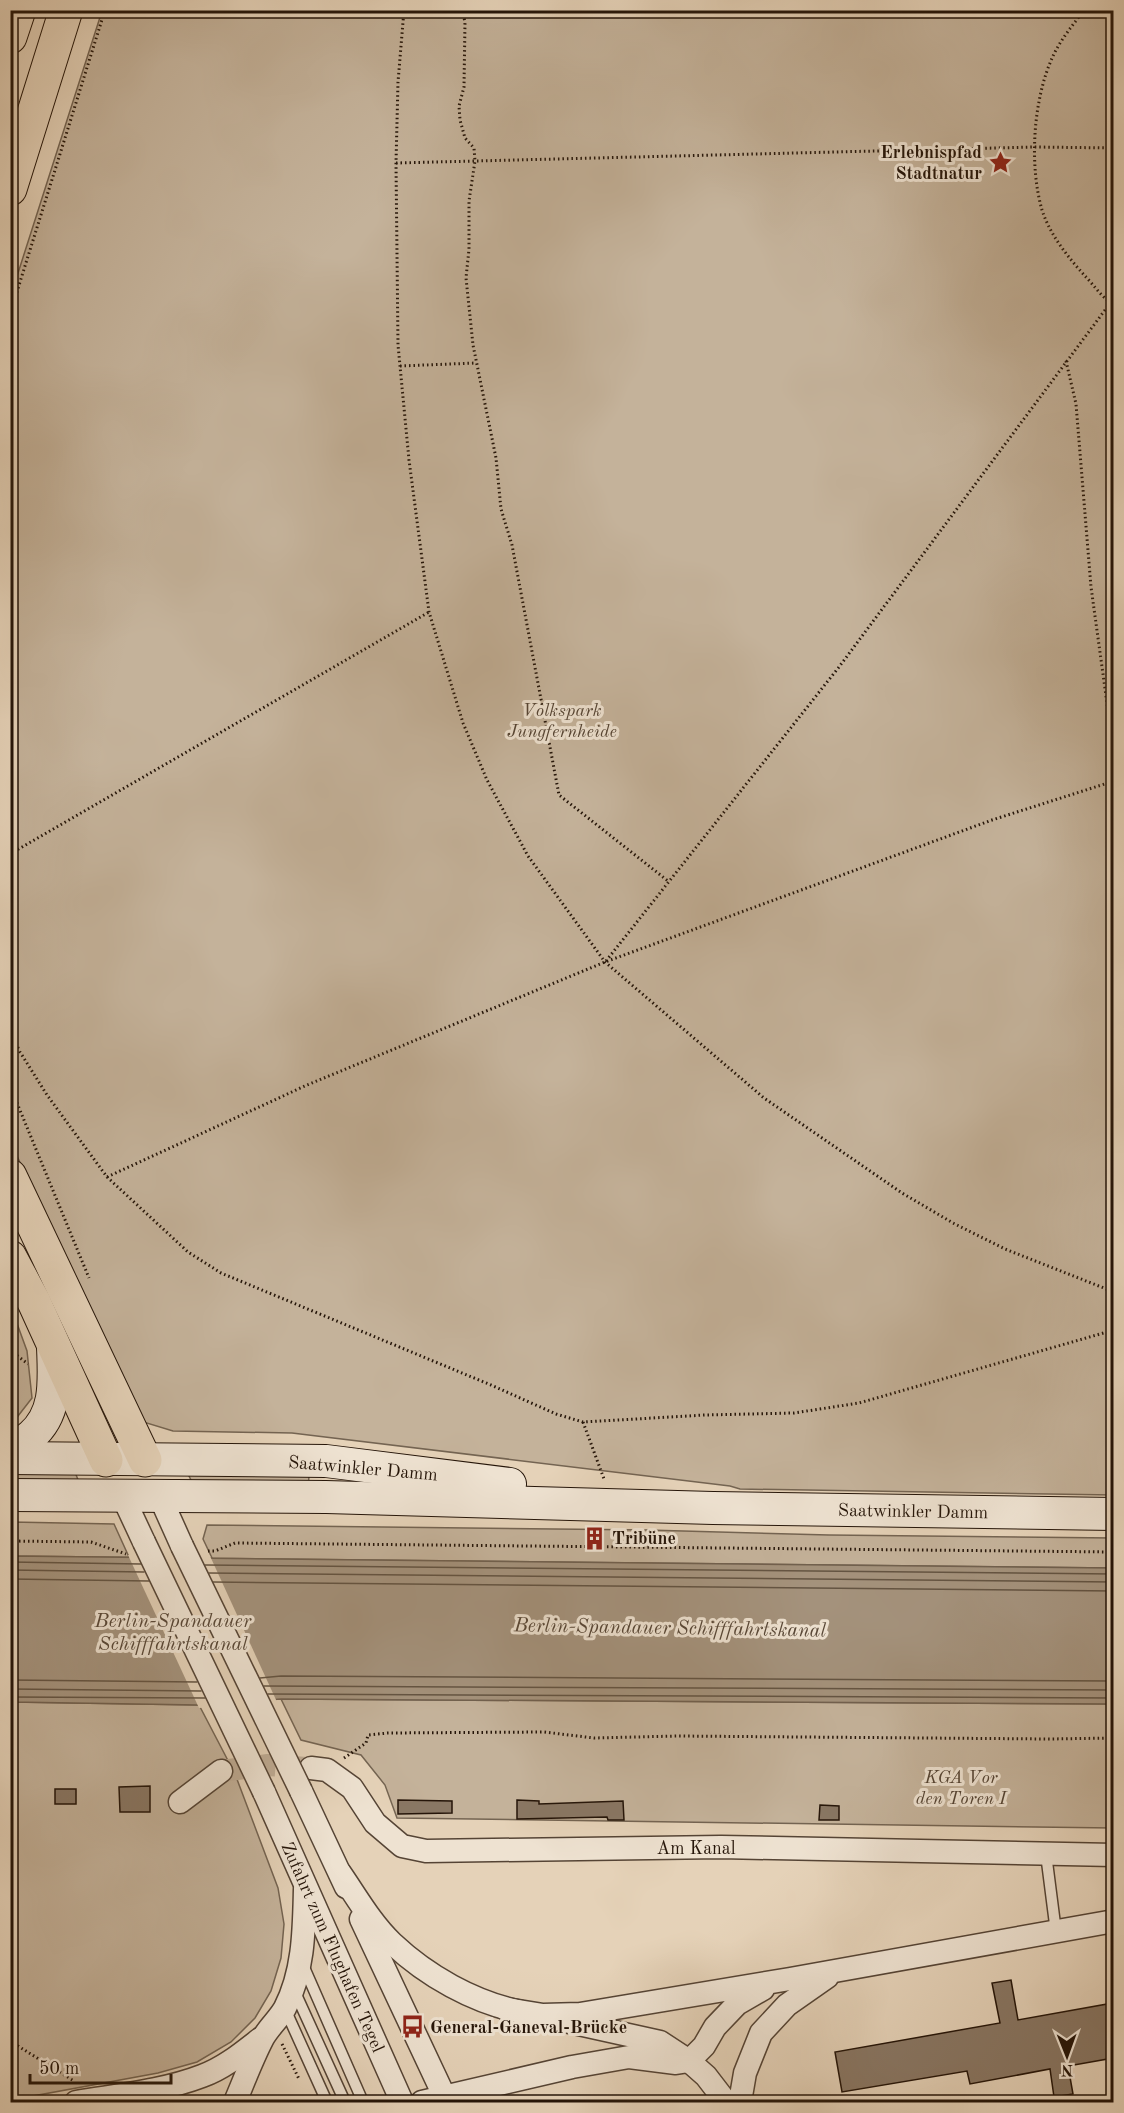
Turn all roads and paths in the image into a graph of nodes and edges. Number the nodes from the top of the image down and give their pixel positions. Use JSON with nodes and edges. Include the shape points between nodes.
{"nodes":[{"id":1,"x":19,"y":10,"type":"edge"},
{"id":2,"x":66,"y":10,"type":"edge"},
{"id":3,"x":105,"y":10,"type":"edge"},
{"id":4,"x":404,"y":10,"type":"edge"},
{"id":5,"x":462,"y":10,"type":"edge"},
{"id":6,"x":1084,"y":10,"type":"edge"},
{"id":7,"x":10,"y":37,"type":"edge"},
{"id":8,"x":1035,"y":147,"type":"junction"},
{"id":9,"x":1113,"y":148,"type":"edge"},
{"id":10,"x":475,"y":161,"type":"junction"},
{"id":11,"x":396,"y":163,"type":"junction"},
{"id":12,"x":14,"y":179,"type":"edge"},
{"id":13,"x":10,"y":200,"type":"edge"},
{"id":14,"x":1113,"y":298,"type":"edge"},
{"id":15,"x":1112,"y":304,"type":"edge"},
{"id":16,"x":10,"y":314,"type":"edge"},
{"id":17,"x":1066,"y":361,"type":"junction"},
{"id":18,"x":476,"y":363,"type":"junction"},
{"id":19,"x":400,"y":366,"type":"junction"},
{"id":20,"x":429,"y":612,"type":"junction"},
{"id":21,"x":1113,"y":754,"type":"edge"},
{"id":22,"x":1113,"y":781,"type":"edge"},
{"id":23,"x":10,"y":854,"type":"edge"},
{"id":24,"x":668,"y":881,"type":"junction"},
{"id":25,"x":605,"y":962,"type":"junction"},
{"id":26,"x":10,"y":1030,"type":"edge"},
{"id":27,"x":10,"y":1086,"type":"edge"},
{"id":28,"x":10,"y":1176,"type":"edge"},
{"id":29,"x":107,"y":1177,"type":"junction"},
{"id":30,"x":10,"y":1257,"type":"edge"},
{"id":31,"x":91,"y":1283,"type":"dead end"},
{"id":32,"x":1113,"y":1292,"type":"edge"},
{"id":33,"x":1113,"y":1330,"type":"edge"},
{"id":34,"x":53,"y":1346,"type":"junction"},
{"id":35,"x":583,"y":1422,"type":"junction"},
{"id":36,"x":10,"y":1448,"type":"edge"},
{"id":37,"x":10,"y":1458,"type":"edge"},
{"id":38,"x":106,"y":1460,"type":"junction"},
{"id":39,"x":145,"y":1460,"type":"junction"},
{"id":40,"x":326,"y":1461,"type":"junction"},
{"id":41,"x":605,"y":1482,"type":"dead end"},
{"id":42,"x":10,"y":1496,"type":"edge"},
{"id":43,"x":123,"y":1497,"type":"junction"},
{"id":44,"x":160,"y":1497,"type":"junction"},
{"id":45,"x":326,"y":1497,"type":"junction"},
{"id":46,"x":713,"y":1508,"type":"junction"},
{"id":47,"x":1113,"y":1514,"type":"edge"},
{"id":48,"x":10,"y":1541,"type":"edge"},
{"id":49,"x":139,"y":1548,"type":"junction"},
{"id":50,"x":204,"y":1551,"type":"dead end"},
{"id":51,"x":1113,"y":1552,"type":"edge"},
{"id":52,"x":1113,"y":1738,"type":"edge"},
{"id":53,"x":319,"y":1769,"type":"joint"},
{"id":54,"x":221,"y":1771,"type":"tunnel mouth"},
{"id":55,"x":180,"y":1802,"type":"dead end"},
{"id":56,"x":1046,"y":1854,"type":"junction"},
{"id":57,"x":1113,"y":1855,"type":"edge"},
{"id":58,"x":338,"y":1869,"type":"junction"},
{"id":59,"x":305,"y":1881,"type":"junction"},
{"id":60,"x":1113,"y":1922,"type":"edge"},
{"id":61,"x":1056,"y":1932,"type":"junction"},
{"id":62,"x":301,"y":1959,"type":"junction"},
{"id":63,"x":859,"y":1966,"type":"junction"},
{"id":64,"x":790,"y":1979,"type":"junction"},
{"id":65,"x":506,"y":2009,"type":"junction"},
{"id":66,"x":278,"y":2014,"type":"junction"},
{"id":67,"x":10,"y":2040,"type":"edge"},
{"id":68,"x":689,"y":2061,"type":"junction"},
{"id":69,"x":299,"y":2079,"type":"dead end"},
{"id":70,"x":101,"y":2098,"type":"junction"},
{"id":71,"x":446,"y":2100,"type":"edge"},
{"id":72,"x":76,"y":2103,"type":"edge"},
{"id":73,"x":235,"y":2103,"type":"edge"},
{"id":74,"x":327,"y":2103,"type":"edge"},
{"id":75,"x":345,"y":2103,"type":"edge"},
{"id":76,"x":363,"y":2103,"type":"edge"},
{"id":77,"x":402,"y":2103,"type":"edge"},
{"id":78,"x":422,"y":2103,"type":"edge"},
{"id":79,"x":726,"y":2103,"type":"edge"},
{"id":80,"x":740,"y":2103,"type":"edge"}],
"edges":[{"from":1,"to":7,"type":"highway"},
{"from":2,"to":12,"type":"highway"},
{"from":3,"to":16,"type":"path"},
{"from":4,"to":11,"type":"path"},
{"from":5,"to":10,"type":"path","via":[[464,87],[460,120],[465,138],[474,148]]},
{"from":6,"to":8,"type":"path","via":[[1065,34],[1044,79]]},
{"from":8,"to":9,"type":"path"},
{"from":8,"to":10,"type":"path"},
{"from":8,"to":15,"type":"path","via":[[1042,211],[1059,245]]},
{"from":10,"to":11,"type":"path"},
{"from":10,"to":18,"type":"path","via":[[466,278]]},
{"from":11,"to":19,"type":"path"},
{"from":12,"to":13,"type":"highway"},
{"from":14,"to":15,"type":"path"},
{"from":15,"to":17,"type":"path"},
{"from":17,"to":21,"type":"path","via":[[1076,404],[1091,587]]},
{"from":17,"to":24,"type":"path","via":[[839,667]]},
{"from":18,"to":19,"type":"path"},
{"from":18,"to":24,"type":"path","via":[[559,795]]},
{"from":19,"to":20,"type":"path"},
{"from":20,"to":23,"type":"path"},
{"from":20,"to":25,"type":"path","via":[[463,723],[487,780],[528,856]]},
{"from":22,"to":25,"type":"path","via":[[992,820]]},
{"from":24,"to":25,"type":"path"},
{"from":25,"to":29,"type":"path","via":[[307,1085]]},
{"from":25,"to":32,"type":"path","via":[[764,1098],[902,1193],[1005,1248]]},
{"from":26,"to":29,"type":"path","via":[[47,1095]]},
{"from":27,"to":31,"type":"path"},
{"from":28,"to":39,"type":"highway"},
{"from":29,"to":35,"type":"path","via":[[188,1252],[221,1273]]},
{"from":30,"to":34,"type":"highway"},
{"from":33,"to":35,"type":"path","via":[[859,1403],[794,1413]]},
{"from":34,"to":36,"type":"main road","via":[[54,1396],[45,1419],[28,1438]]},
{"from":34,"to":38,"type":"highway"},
{"from":35,"to":41,"type":"path"},
{"from":37,"to":38,"type":"main road","name":"Saatwinkler Damm"},
{"from":38,"to":39,"type":"main road","name":"Saatwinkler Damm"},
{"from":38,"to":43,"type":"main road"},
{"from":39,"to":40,"type":"main road","name":"Saatwinkler Damm"},
{"from":39,"to":44,"type":"main road"},
{"from":40,"to":45,"type":"main road"},
{"from":40,"to":46,"type":"main road","name":"Saatwinkler Damm"},
{"from":42,"to":43,"type":"main road","name":"Saatwinkler Damm"},
{"from":43,"to":44,"type":"main road","name":"Saatwinkler Damm"},
{"from":43,"to":49,"type":"street"},
{"from":44,"to":45,"type":"main road","name":"Saatwinkler Damm"},
{"from":44,"to":58,"type":"street","name":"Zufahrt zum Flughafen Tegel","bridge":true},
{"from":45,"to":46,"type":"main road","name":"Saatwinkler Damm"},
{"from":46,"to":47,"type":"main road","name":"Saatwinkler Damm"},
{"from":48,"to":49,"type":"path","via":[[91,1542],[123,1554]]},
{"from":49,"to":59,"type":"street","name":"Zufahrt zum Flughafen Tegel","bridge":true,"via":[[264,1792]]},
{"from":50,"to":51,"type":"path","via":[[235,1543]]},
{"from":52,"to":53,"type":"path","via":[[594,1738],[544,1732],[388,1733],[368,1735],[366,1743]]},
{"from":53,"to":56,"type":"street","name":"Am Kanal","via":[[352,1788],[375,1823],[402,1846],[426,1851],[720,1847]]},
{"from":54,"to":55,"type":"street"},
{"from":56,"to":57,"type":"street","name":"Am Kanal"},
{"from":56,"to":61,"type":"lane"},
{"from":58,"to":59,"type":"street"},
{"from":58,"to":65,"type":"street","via":[[391,1942],[426,1971]]},
{"from":58,"to":71,"type":"street","name":"Zufahrt zum Flughafen Tegel"},
{"from":59,"to":62,"type":"street"},
{"from":59,"to":77,"type":"street","name":"Zufahrt zum Flughafen Tegel"},
{"from":60,"to":61,"type":"street"},
{"from":61,"to":63,"type":"street"},
{"from":62,"to":66,"type":"street"},
{"from":62,"to":76,"type":"lane"},
{"from":63,"to":64,"type":"street"},
{"from":63,"to":80,"type":"street","via":[[822,1978],[787,2005],[761,2033],[745,2073]]},
{"from":64,"to":65,"type":"street","via":[[580,2014],[543,2015]]},
{"from":64,"to":68,"type":"street","via":[[756,1991],[737,2004]]},
{"from":65,"to":68,"type":"street","via":[[660,2042]]},
{"from":66,"to":69,"type":"path"},
{"from":66,"to":70,"type":"street","via":[[234,2060],[203,2076]]},
{"from":66,"to":73,"type":"street"},
{"from":66,"to":74,"type":"lane"},
{"from":66,"to":75,"type":"lane"},
{"from":67,"to":70,"type":"path"},
{"from":68,"to":71,"type":"street","via":[[629,2057],[572,2067]]},
{"from":68,"to":79,"type":"street"},
{"from":70,"to":72,"type":"street"},
{"from":71,"to":78,"type":"street"}]}
